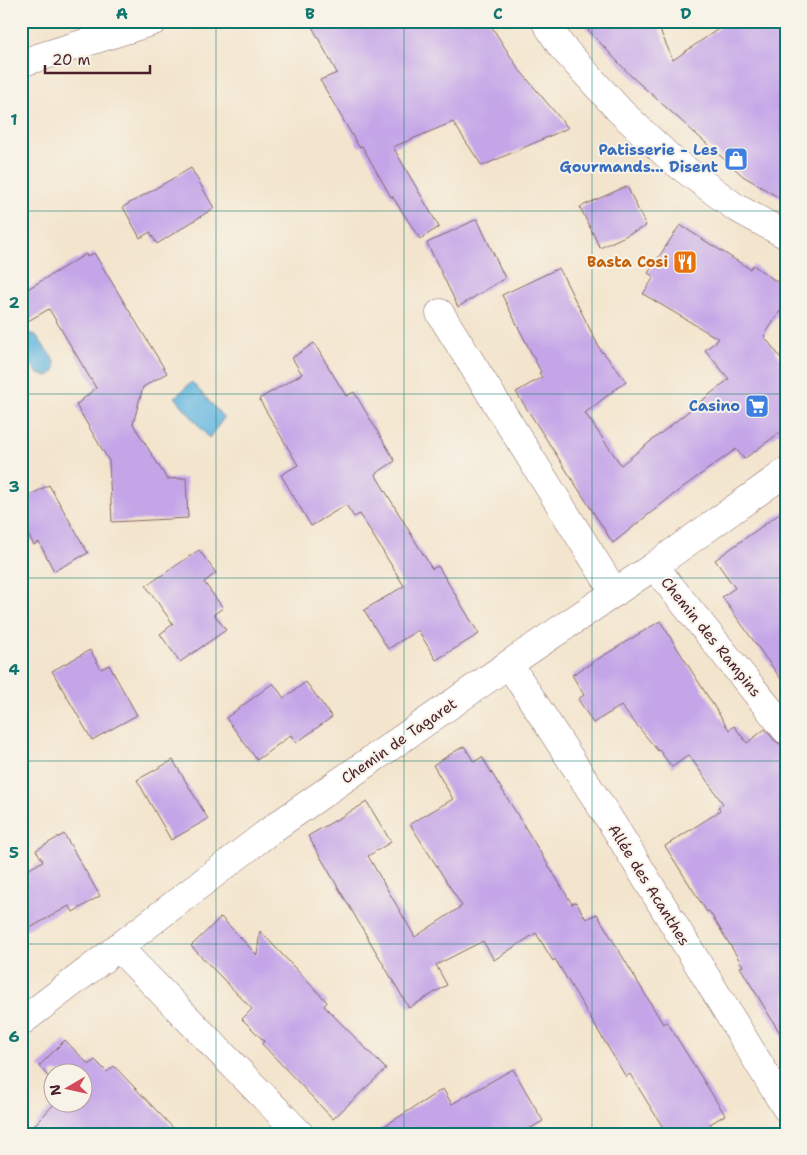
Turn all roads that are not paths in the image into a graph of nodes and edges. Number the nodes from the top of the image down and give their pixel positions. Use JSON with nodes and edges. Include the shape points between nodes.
{"nodes":[{"id":1,"x":154,"y":21,"type":"edge"},
{"id":2,"x":545,"y":21,"type":"edge"},
{"id":3,"x":21,"y":63,"type":"edge"},
{"id":4,"x":786,"y":235,"type":"edge"},
{"id":5,"x":440,"y":313,"type":"dead end"},
{"id":6,"x":786,"y":472,"type":"edge"},
{"id":7,"x":654,"y":566,"type":"junction"},
{"id":8,"x":615,"y":593,"type":"junction"},
{"id":9,"x":509,"y":664,"type":"junction"},
{"id":10,"x":786,"y":730,"type":"edge"},
{"id":11,"x":118,"y":947,"type":"junction"},
{"id":12,"x":21,"y":1022,"type":"edge"},
{"id":13,"x":786,"y":1108,"type":"edge"},
{"id":14,"x":300,"y":1134,"type":"edge"}],
"edges":[{"from":1,"to":3,"type":"street"},
{"from":2,"to":4,"type":"street","via":[[561,46],[620,111],[671,159],[734,207]]},
{"from":5,"to":8,"type":"street"},
{"from":6,"to":7,"type":"street","name":"Chemin de Tagaret"},
{"from":7,"to":8,"type":"street","name":"Chemin de Tagaret"},
{"from":7,"to":10,"type":"street","name":"Chemin des Rampins"},
{"from":8,"to":9,"type":"street","name":"Chemin de Tagaret"},
{"from":9,"to":11,"type":"street","name":"Chemin de Tagaret","via":[[275,827]]},
{"from":9,"to":13,"type":"street","name":"Allée des Acanthes","via":[[617,831]]},
{"from":11,"to":12,"type":"street","name":"Chemin de Tagaret"},
{"from":11,"to":14,"type":"street"}]}
